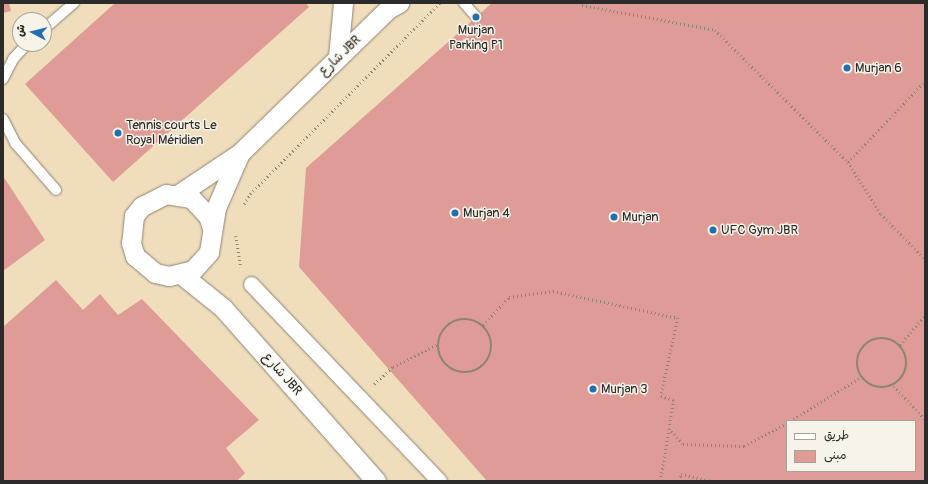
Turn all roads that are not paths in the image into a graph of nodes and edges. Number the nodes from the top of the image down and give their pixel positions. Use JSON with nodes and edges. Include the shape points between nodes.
{"nodes":[{"id":1,"x":74,"y":3,"type":"edge"},
{"id":2,"x":344,"y":3,"type":"edge"},
{"id":3,"x":464,"y":3,"type":"edge"},
{"id":4,"x":390,"y":4,"type":"edge"},
{"id":5,"x":476,"y":16,"type":"dead end"},
{"id":6,"x":52,"y":22,"type":"edge"},
{"id":7,"x":19,"y":52,"type":"edge"},
{"id":8,"x":338,"y":57,"type":"junction"},
{"id":9,"x":3,"y":79,"type":"edge"},
{"id":10,"x":3,"y":119,"type":"edge"},
{"id":11,"x":240,"y":153,"type":"junction"},
{"id":12,"x":56,"y":190,"type":"dead end"},
{"id":13,"x":179,"y":194,"type":"junction"},
{"id":14,"x":212,"y":228,"type":"junction"},
{"id":15,"x":182,"y":275,"type":"junction"},
{"id":16,"x":251,"y":284,"type":"road end"},
{"id":17,"x":376,"y":481,"type":"edge"},
{"id":18,"x":439,"y":481,"type":"edge"}],
"edges":[{"from":1,"to":6,"type":"lane"},
{"from":2,"to":8,"type":"street"},
{"from":3,"to":5,"type":"lane"},
{"from":4,"to":8,"type":"street","name":"شارع JBR"},
{"from":7,"to":9,"type":"lane","via":[[12,59]]},
{"from":8,"to":11,"type":"street","name":"شارع JBR"},
{"from":10,"to":12,"type":"lane","via":[[16,144]]},
{"from":11,"to":13,"type":"street","name":"شارع JBR"},
{"from":11,"to":14,"type":"street","name":"شارع JBR","via":[[223,189]]},
{"from":13,"to":14,"type":"street","via":[[201,206]]},
{"from":13,"to":15,"type":"street","name":"شارع JBR","via":[[166,194],[142,206],[134,216],[130,243],[144,266],[162,275]]},
{"from":14,"to":15,"type":"street","name":"شارع JBR","via":[[209,252],[193,270]]},
{"from":15,"to":17,"type":"street","name":"شارع JBR","via":[[223,308]]},
{"from":16,"to":18,"type":"street"}]}
